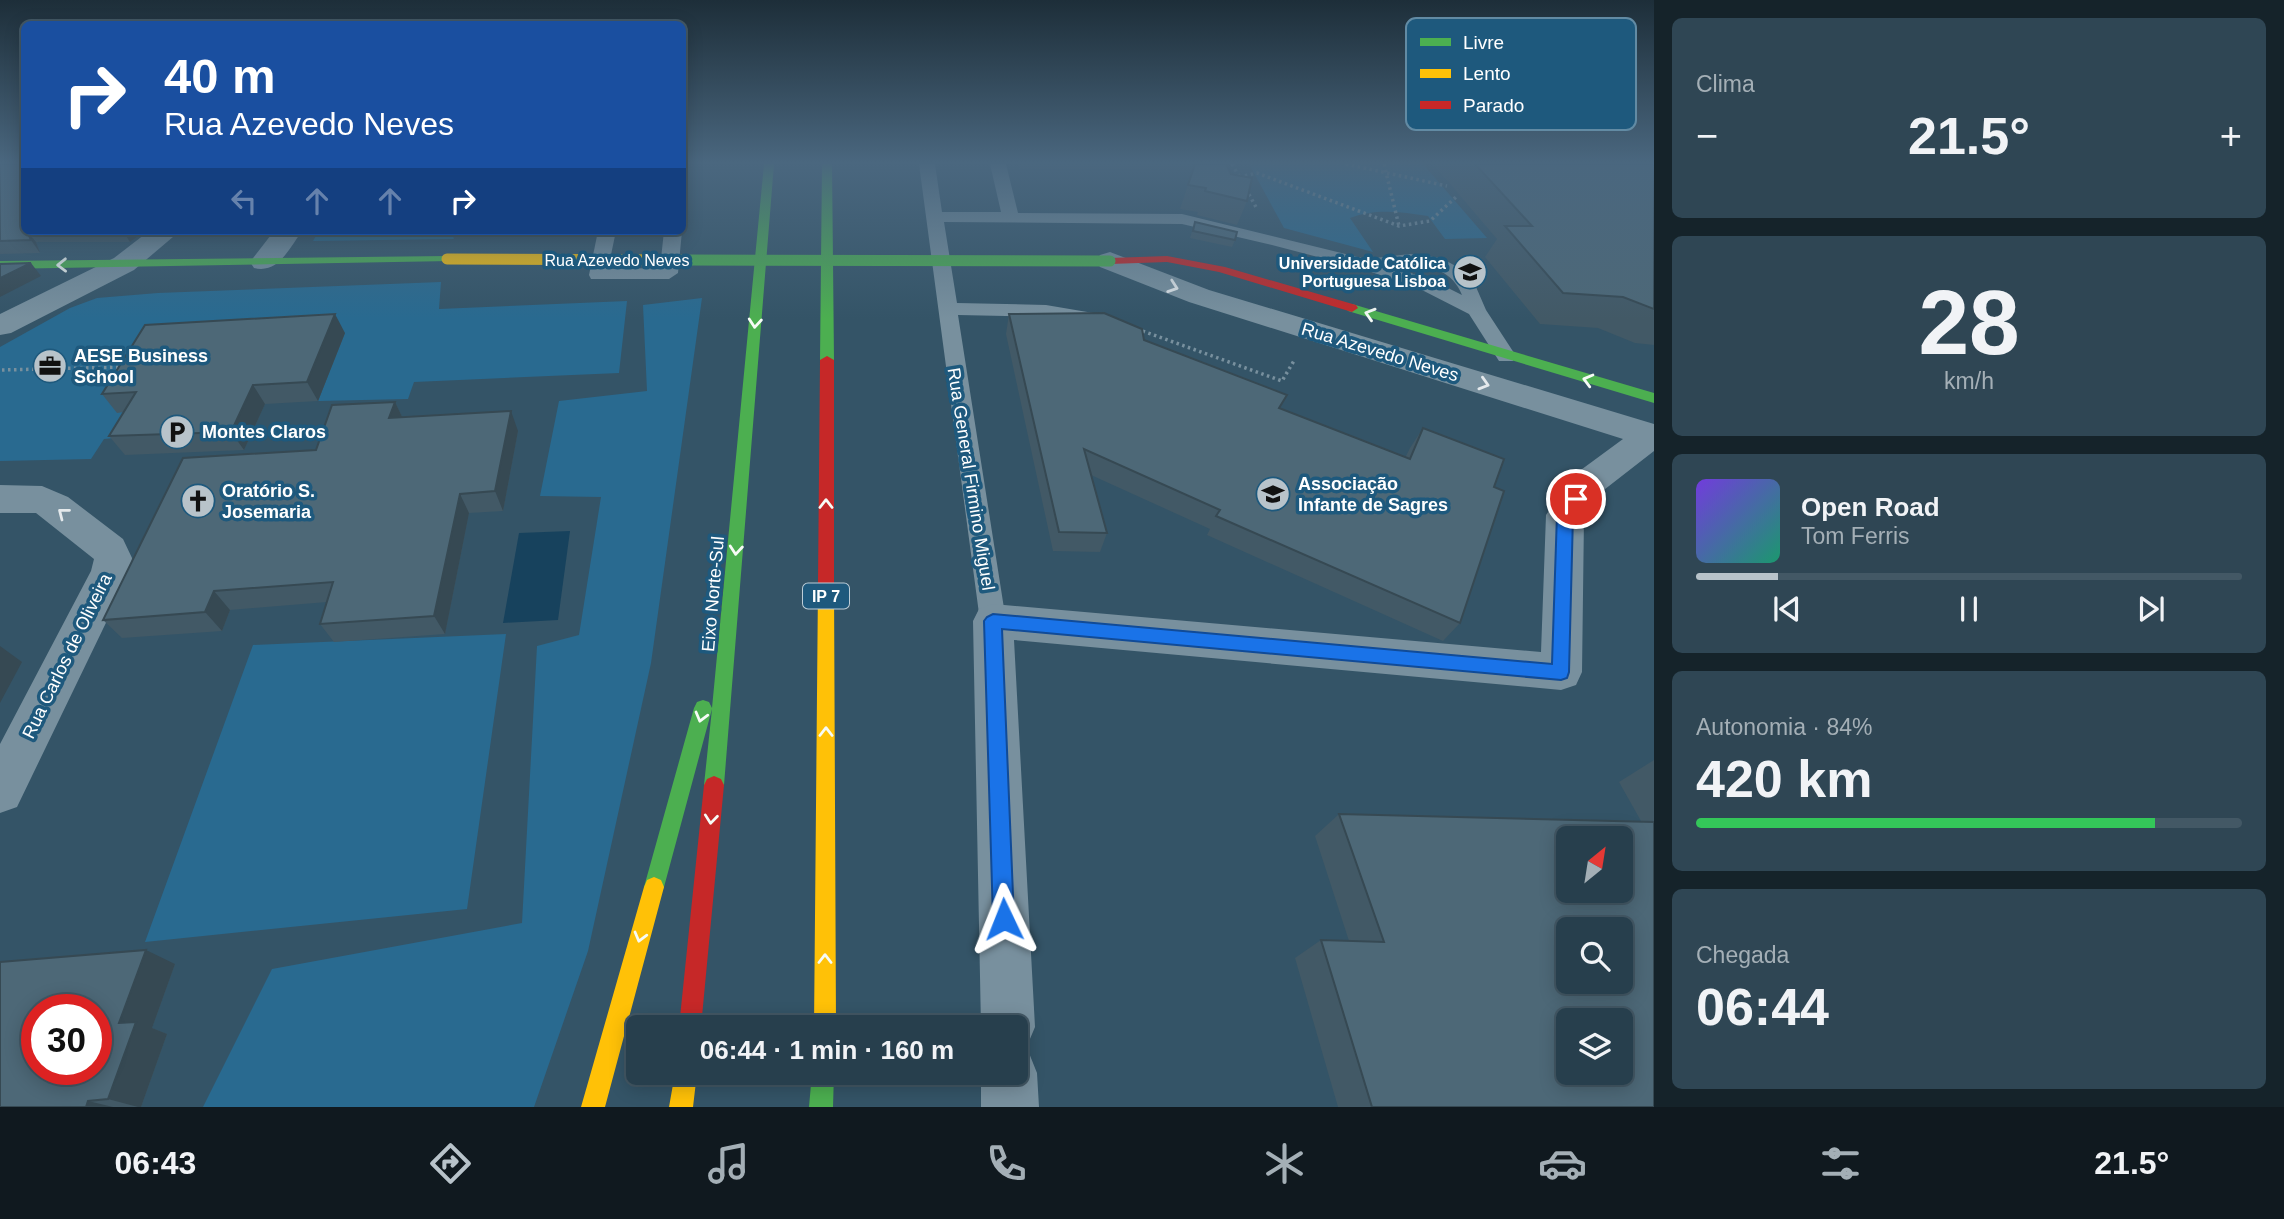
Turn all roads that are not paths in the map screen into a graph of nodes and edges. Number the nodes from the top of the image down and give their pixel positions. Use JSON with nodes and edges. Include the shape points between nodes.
{"nodes":[{"id":1,"x":765,"y":216,"type":"edge"},
{"id":2,"x":827,"y":216,"type":"edge"},
{"id":3,"x":936,"y":217,"type":"joint"},
{"id":4,"x":1011,"y":218,"type":"joint"},
{"id":5,"x":161,"y":235,"type":"edge"},
{"id":6,"x":285,"y":235,"type":"edge"},
{"id":7,"x":606,"y":235,"type":"edge"},
{"id":8,"x":673,"y":235,"type":"edge"},
{"id":9,"x":1110,"y":261,"type":"junction"},
{"id":10,"x":264,"y":262,"type":"junction"},
{"id":11,"x":124,"y":264,"type":"junction"},
{"id":12,"x":1366,"y":264,"type":"junction"},
{"id":13,"x":0,"y":265,"type":"edge"},
{"id":14,"x":946,"y":309,"type":"junction"},
{"id":15,"x":1476,"y":310,"type":"junction"},
{"id":16,"x":0,"y":326,"type":"edge"},
{"id":17,"x":1136,"y":328,"type":"edge"},
{"id":18,"x":1506,"y":356,"type":"junction"},
{"id":19,"x":1653,"y":423,"type":"edge"},
{"id":20,"x":0,"y":499,"type":"edge"},
{"id":21,"x":732,"y":604,"type":"junction"},
{"id":22,"x":993,"y":621,"type":"junction"},
{"id":23,"x":0,"y":791,"type":"edge"},
{"id":24,"x":691,"y":1015,"type":"edge"},
{"id":25,"x":825,"y":1015,"type":"edge"},
{"id":26,"x":1007,"y":1015,"type":"edge"},
{"id":27,"x":684,"y":1085,"type":"edge"},
{"id":28,"x":822,"y":1085,"type":"edge"},
{"id":29,"x":1009,"y":1085,"type":"edge"},
{"id":30,"x":593,"y":1107,"type":"edge"},
{"id":31,"x":681,"y":1107,"type":"edge"},
{"id":32,"x":821,"y":1107,"type":"edge"},
{"id":33,"x":1010,"y":1107,"type":"edge"}],
"edges":[{"from":1,"to":21,"type":"main road","name":"Eixo Norte-Sul","one_way":true},
{"from":25,"to":2,"type":"main road","number":"IP 7","one_way":true},
{"from":3,"to":4,"type":"lane"},
{"from":3,"to":14,"type":"lane","name":"Rua General Firmino Miguel"},
{"from":4,"to":12,"type":"lane","via":[[1182,219]]},
{"from":5,"to":11,"type":"street"},
{"from":6,"to":10,"type":"street"},
{"from":7,"to":8,"type":"lane","via":[[598,275],[668,273]]},
{"from":9,"to":10,"type":"main road","name":"Rua Azevedo Neves","bridge":true},
{"from":18,"to":9,"type":"main road","name":"Rua Azevedo Neves","one_way":true,"via":[[1220,269],[1167,259]]},
{"from":9,"to":19,"type":"street","name":"Rua Azevedo Neves","one_way":true,"via":[[1199,296]]},
{"from":10,"to":11,"type":"main road","name":"Rua Azevedo Neves"},
{"from":11,"to":13,"type":"main road","name":"Rua Azevedo Neves","one_way":true},
{"from":11,"to":16,"type":"street"},
{"from":12,"to":15,"type":"lane","via":[[1427,285]]},
{"from":12,"to":15,"type":"lane","via":[[1407,258],[1441,262],[1466,284]]},
{"from":14,"to":17,"type":"lane","via":[[1076,313]]},
{"from":14,"to":22,"type":"lane","name":"Rua General Firmino Miguel"},
{"from":15,"to":18,"type":"lane"},
{"from":19,"to":18,"type":"main road","name":"Rua Azevedo Neves","one_way":true},
{"from":19,"to":22,"type":"street","via":[[1587,484],[1565,514],[1561,672]]},
{"from":23,"to":20,"type":"street","name":"Rua Carlos de Oliveira","one_way":true,"via":[[111,571],[113,558],[109,550],[42,500]]},
{"from":21,"to":24,"type":"main road","name":"Eixo Norte-Sul","one_way":true},
{"from":21,"to":30,"type":"main road","one_way":true},
{"from":22,"to":26,"type":"street","name":"Rua General Firmino Miguel"},
{"from":27,"to":31,"type":"main road"},
{"from":28,"to":32,"type":"main road"},
{"from":29,"to":33,"type":"street"}]}
